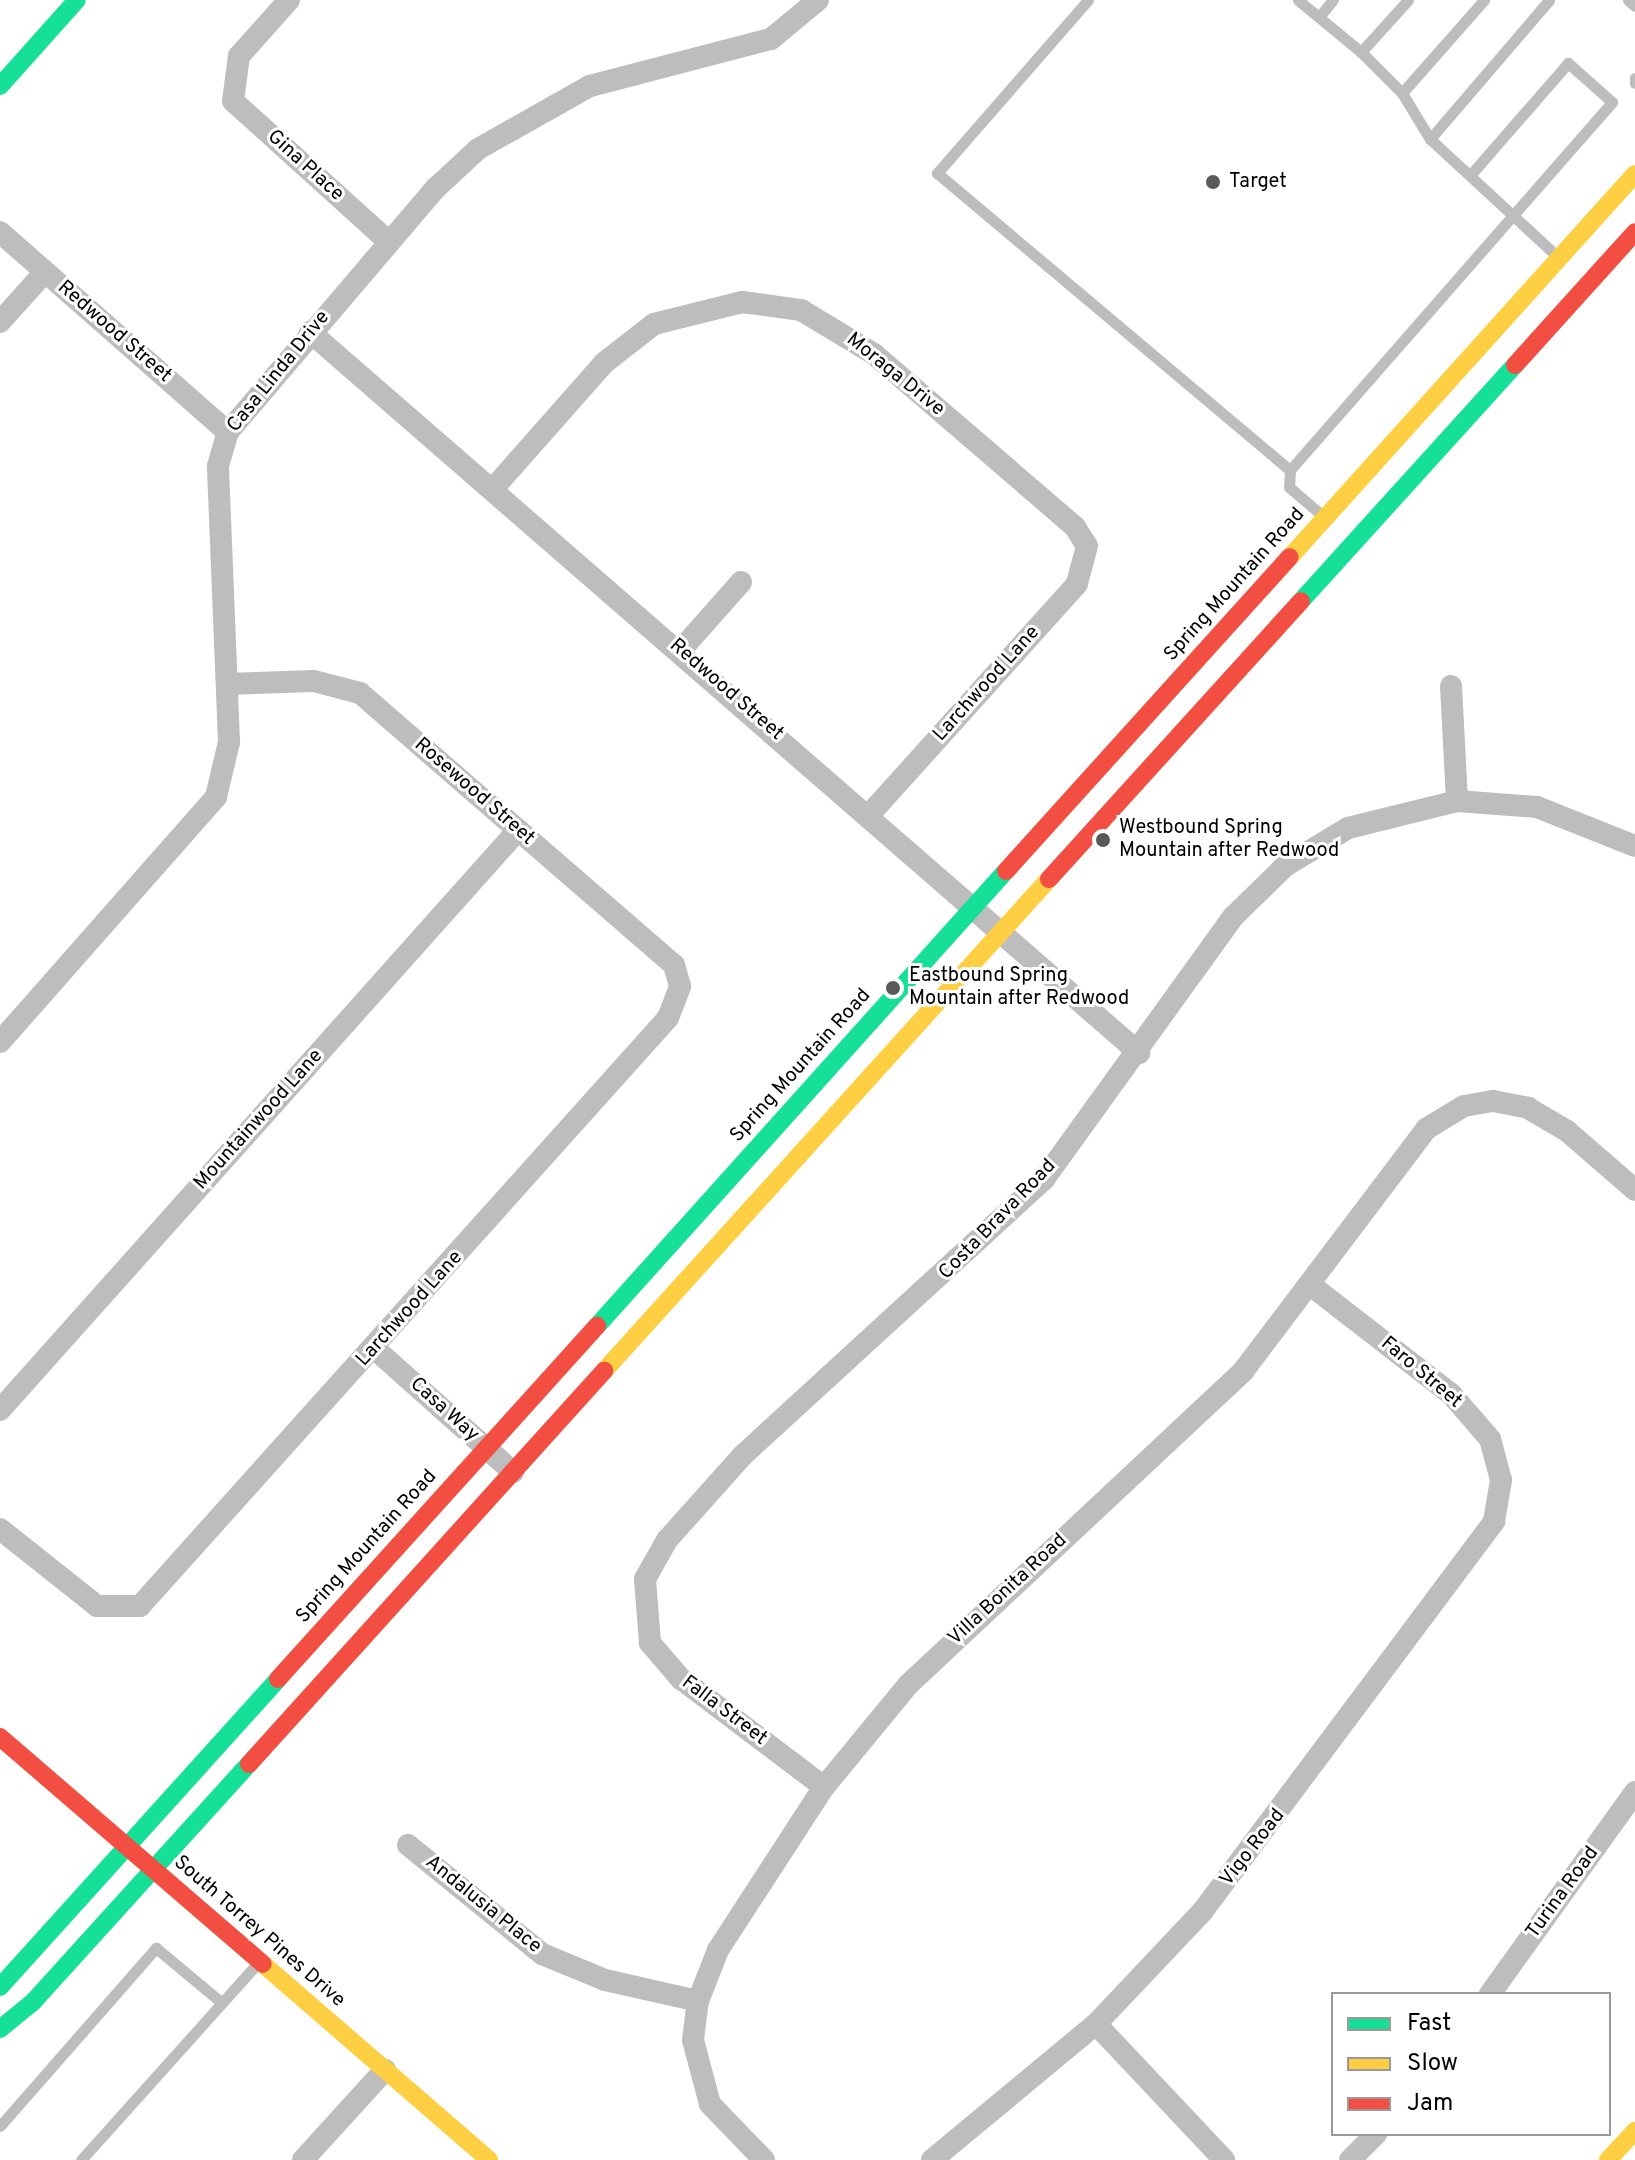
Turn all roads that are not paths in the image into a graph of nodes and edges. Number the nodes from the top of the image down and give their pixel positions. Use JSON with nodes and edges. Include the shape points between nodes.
{"nodes":[{"id":1,"x":77,"y":0,"type":"edge"},
{"id":2,"x":289,"y":0,"type":"edge"},
{"id":3,"x":818,"y":0,"type":"edge"},
{"id":4,"x":1088,"y":0,"type":"edge"},
{"id":5,"x":1298,"y":0,"type":"edge"},
{"id":6,"x":1333,"y":0,"type":"edge"},
{"id":7,"x":1408,"y":0,"type":"edge"},
{"id":8,"x":1484,"y":0,"type":"edge"},
{"id":9,"x":1549,"y":0,"type":"edge"},
{"id":10,"x":1628,"y":0,"type":"edge"},
{"id":11,"x":1635,"y":6,"type":"edge"},
{"id":12,"x":1319,"y":17,"type":"junction"},
{"id":13,"x":1361,"y":52,"type":"junction"},
{"id":14,"x":4,"y":74,"type":"edge"},
{"id":15,"x":1402,"y":93,"type":"junction"},
{"id":16,"x":1430,"y":139,"type":"junction"},
{"id":17,"x":1471,"y":174,"type":"junction"},
{"id":18,"x":1635,"y":174,"type":"edge"},
{"id":19,"x":1513,"y":217,"type":"junction"},
{"id":20,"x":0,"y":232,"type":"edge"},
{"id":21,"x":1635,"y":232,"type":"edge"},
{"id":22,"x":389,"y":242,"type":"junction"},
{"id":23,"x":1560,"y":258,"type":"junction"},
{"id":24,"x":45,"y":272,"type":"junction"},
{"id":25,"x":0,"y":322,"type":"edge"},
{"id":26,"x":310,"y":332,"type":"junction"},
{"id":27,"x":1468,"y":359,"type":"junction"},
{"id":28,"x":1456,"y":430,"type":"junction"},
{"id":29,"x":228,"y":432,"type":"junction"},
{"id":30,"x":1290,"y":470,"type":"junction"},
{"id":31,"x":493,"y":489,"type":"junction"},
{"id":32,"x":1325,"y":518,"type":"junction"},
{"id":33,"x":1087,"y":546,"type":"joint"},
{"id":34,"x":741,"y":582,"type":"dead end"},
{"id":35,"x":1259,"y":649,"type":"junction"},
{"id":36,"x":680,"y":651,"type":"junction"},
{"id":37,"x":227,"y":684,"type":"junction"},
{"id":38,"x":1451,"y":686,"type":"dead end"},
{"id":39,"x":1457,"y":801,"type":"junction"},
{"id":40,"x":870,"y":814,"type":"junction"},
{"id":41,"x":518,"y":830,"type":"junction"},
{"id":42,"x":1635,"y":846,"type":"edge"},
{"id":43,"x":974,"y":907,"type":"junction"},
{"id":44,"x":1002,"y":932,"type":"junction"},
{"id":45,"x":680,"y":986,"type":"joint"},
{"id":46,"x":0,"y":1042,"type":"edge"},
{"id":47,"x":1139,"y":1053,"type":"junction"},
{"id":48,"x":1635,"y":1190,"type":"edge"},
{"id":49,"x":1313,"y":1287,"type":"junction"},
{"id":50,"x":375,"y":1349,"type":"junction"},
{"id":51,"x":0,"y":1410,"type":"edge"},
{"id":52,"x":486,"y":1447,"type":"junction"},
{"id":53,"x":513,"y":1472,"type":"junction"},
{"id":54,"x":1501,"y":1480,"type":"joint"},
{"id":55,"x":0,"y":1529,"type":"edge"},
{"id":56,"x":644,"y":1620,"type":"joint"},
{"id":57,"x":0,"y":1737,"type":"edge"},
{"id":58,"x":824,"y":1787,"type":"junction"},
{"id":59,"x":1635,"y":1792,"type":"edge"},
{"id":60,"x":408,"y":1845,"type":"dead end"},
{"id":61,"x":126,"y":1846,"type":"junction"},
{"id":62,"x":153,"y":1870,"type":"junction"},
{"id":63,"x":260,"y":1961,"type":"junction"},
{"id":64,"x":0,"y":1987,"type":"edge"},
{"id":65,"x":1491,"y":1992,"type":"edge"},
{"id":66,"x":698,"y":2001,"type":"junction"},
{"id":67,"x":222,"y":2003,"type":"junction"},
{"id":68,"x":1096,"y":2024,"type":"junction"},
{"id":69,"x":0,"y":2029,"type":"edge"},
{"id":70,"x":385,"y":2070,"type":"junction"},
{"id":71,"x":0,"y":2126,"type":"edge"},
{"id":72,"x":1635,"y":2131,"type":"edge"},
{"id":73,"x":1374,"y":2136,"type":"edge"},
{"id":74,"x":738,"y":2154,"type":"edge"},
{"id":75,"x":81,"y":2160,"type":"edge"},
{"id":76,"x":303,"y":2160,"type":"edge"},
{"id":77,"x":489,"y":2160,"type":"edge"},
{"id":78,"x":764,"y":2160,"type":"edge"},
{"id":79,"x":932,"y":2160,"type":"edge"},
{"id":80,"x":1224,"y":2160,"type":"edge"},
{"id":81,"x":1350,"y":2160,"type":"edge"},
{"id":82,"x":1608,"y":2160,"type":"edge"}],
"edges":[{"from":1,"to":14,"type":"main road"},
{"from":2,"to":22,"type":"street","name":"Gina Place","via":[[239,56],[230,86],[233,101]]},
{"from":3,"to":22,"type":"street","name":"Casa Linda Drive","via":[[771,39],[737,54],[590,86],[529,117],[478,149]]},
{"from":4,"to":30,"type":"lane","via":[[937,173]]},
{"from":5,"to":12,"type":"lane"},
{"from":6,"to":12,"type":"lane"},
{"from":7,"to":13,"type":"lane"},
{"from":8,"to":15,"type":"lane"},
{"from":9,"to":16,"type":"lane"},
{"from":10,"to":11,"type":"lane"},
{"from":12,"to":13,"type":"lane"},
{"from":13,"to":15,"type":"lane"},
{"from":15,"to":16,"type":"lane"},
{"from":16,"to":17,"type":"lane"},
{"from":17,"to":19,"type":"lane"},
{"from":17,"to":19,"type":"lane","via":[[1568,63],[1612,102]]},
{"from":18,"to":23,"type":"main road","name":"Spring Mountain Road"},
{"from":19,"to":23,"type":"lane"},
{"from":19,"to":30,"type":"lane"},
{"from":20,"to":24,"type":"street","name":"Redwood Street"},
{"from":21,"to":28,"type":"main road"},
{"from":22,"to":26,"type":"street","name":"Casa Linda Drive"},
{"from":23,"to":27,"type":"main road","name":"Spring Mountain Road"},
{"from":24,"to":25,"type":"street"},
{"from":24,"to":29,"type":"street","name":"Redwood Street"},
{"from":26,"to":29,"type":"street","name":"Casa Linda Drive"},
{"from":26,"to":31,"type":"street","name":"Redwood Street"},
{"from":27,"to":28,"type":"main road","via":[[1469,381],[1443,418]]},
{"from":27,"to":32,"type":"main road","name":"Spring Mountain Road"},
{"from":28,"to":35,"type":"main road"},
{"from":29,"to":37,"type":"street","name":"Casa Linda Drive","via":[[218,466]]},
{"from":30,"to":32,"type":"lane","via":[[1289,487]]},
{"from":31,"to":33,"type":"street","name":"Moraga Drive","via":[[604,363],[654,324],[742,302],[801,310],[874,354],[1075,527]]},
{"from":31,"to":36,"type":"street","name":"Redwood Street"},
{"from":32,"to":35,"type":"main road","via":[[1329,532],[1299,571]]},
{"from":32,"to":43,"type":"main road","name":"Spring Mountain Road"},
{"from":33,"to":40,"type":"street","name":"Larchwood Lane","via":[[1077,584]]},
{"from":34,"to":36,"type":"street"},
{"from":35,"to":44,"type":"main road"},
{"from":36,"to":40,"type":"street","name":"Redwood Street"},
{"from":37,"to":41,"type":"street","name":"Rosewood Street","via":[[314,681],[360,693]]},
{"from":37,"to":46,"type":"street","name":"Casa Linda Drive","via":[[229,742],[216,797]]},
{"from":38,"to":39,"type":"street"},
{"from":39,"to":42,"type":"street","name":"Costa Brava Road","via":[[1537,807]]},
{"from":39,"to":47,"type":"street","name":"Costa Brava Road","via":[[1348,828],[1285,866],[1234,916]]},
{"from":40,"to":43,"type":"street","name":"Redwood Street"},
{"from":41,"to":45,"type":"street","name":"Rosewood Street","via":[[674,965]]},
{"from":41,"to":51,"type":"street","name":"Mountainwood Lane"},
{"from":43,"to":44,"type":"street","name":"Redwood Street"},
{"from":43,"to":52,"type":"main road","name":"Spring Mountain Road"},
{"from":44,"to":47,"type":"street","name":"Redwood Street"},
{"from":44,"to":53,"type":"main road"},
{"from":45,"to":50,"type":"street","name":"Larchwood Lane","via":[[668,1018]]},
{"from":47,"to":56,"type":"street","name":"Costa Brava Road","via":[[1044,1179],[742,1456],[667,1540],[645,1579]]},
{"from":48,"to":49,"type":"street","name":"Villa Bonita Road","via":[[1567,1131],[1528,1108],[1493,1101],[1464,1106],[1426,1129]]},
{"from":49,"to":54,"type":"street","name":"Faro Street","via":[[1451,1394],[1490,1439]]},
{"from":49,"to":58,"type":"street","name":"Villa Bonita Road","via":[[1244,1370],[909,1684]]},
{"from":50,"to":52,"type":"street","name":"Casa Way"},
{"from":50,"to":55,"type":"street","name":"Larchwood Lane","via":[[157,1593],[119,1611],[71,1591]]},
{"from":52,"to":53,"type":"street","name":"Casa Way"},
{"from":52,"to":61,"type":"main road","name":"Spring Mountain Road"},
{"from":53,"to":62,"type":"main road"},
{"from":54,"to":68,"type":"street","name":"Vigo Road","via":[[1494,1521],[1271,1827]]},
{"from":56,"to":58,"type":"street","name":"Falla Street","via":[[650,1643],[681,1679]]},
{"from":57,"to":61,"type":"main road","name":"South Torrey Pines Drive"},
{"from":58,"to":66,"type":"street","name":"Villa Bonita Road","via":[[718,1950]]},
{"from":59,"to":65,"type":"street","name":"Turina Road"},
{"from":60,"to":66,"type":"street","name":"Andalusia Place","via":[[542,1954],[605,1980]]},
{"from":61,"to":62,"type":"main road","name":"South Torrey Pines Drive"},
{"from":61,"to":64,"type":"main road","name":"Spring Mountain Road"},
{"from":62,"to":63,"type":"main road","name":"South Torrey Pines Drive"},
{"from":62,"to":69,"type":"main road"},
{"from":63,"to":67,"type":"lane"},
{"from":63,"to":70,"type":"main road","name":"South Torrey Pines Drive"},
{"from":66,"to":74,"type":"street","name":"Villa Bonita Road","via":[[693,2040],[710,2104]]},
{"from":67,"to":71,"type":"lane","via":[[156,1948]]},
{"from":67,"to":75,"type":"lane"},
{"from":68,"to":79,"type":"street","name":"Vigo Road"},
{"from":68,"to":80,"type":"street"},
{"from":70,"to":76,"type":"street"},
{"from":70,"to":77,"type":"main road","name":"South Torrey Pines Drive"},
{"from":72,"to":82,"type":"main road"},
{"from":73,"to":81,"type":"street"},
{"from":74,"to":78,"type":"street"}]}
